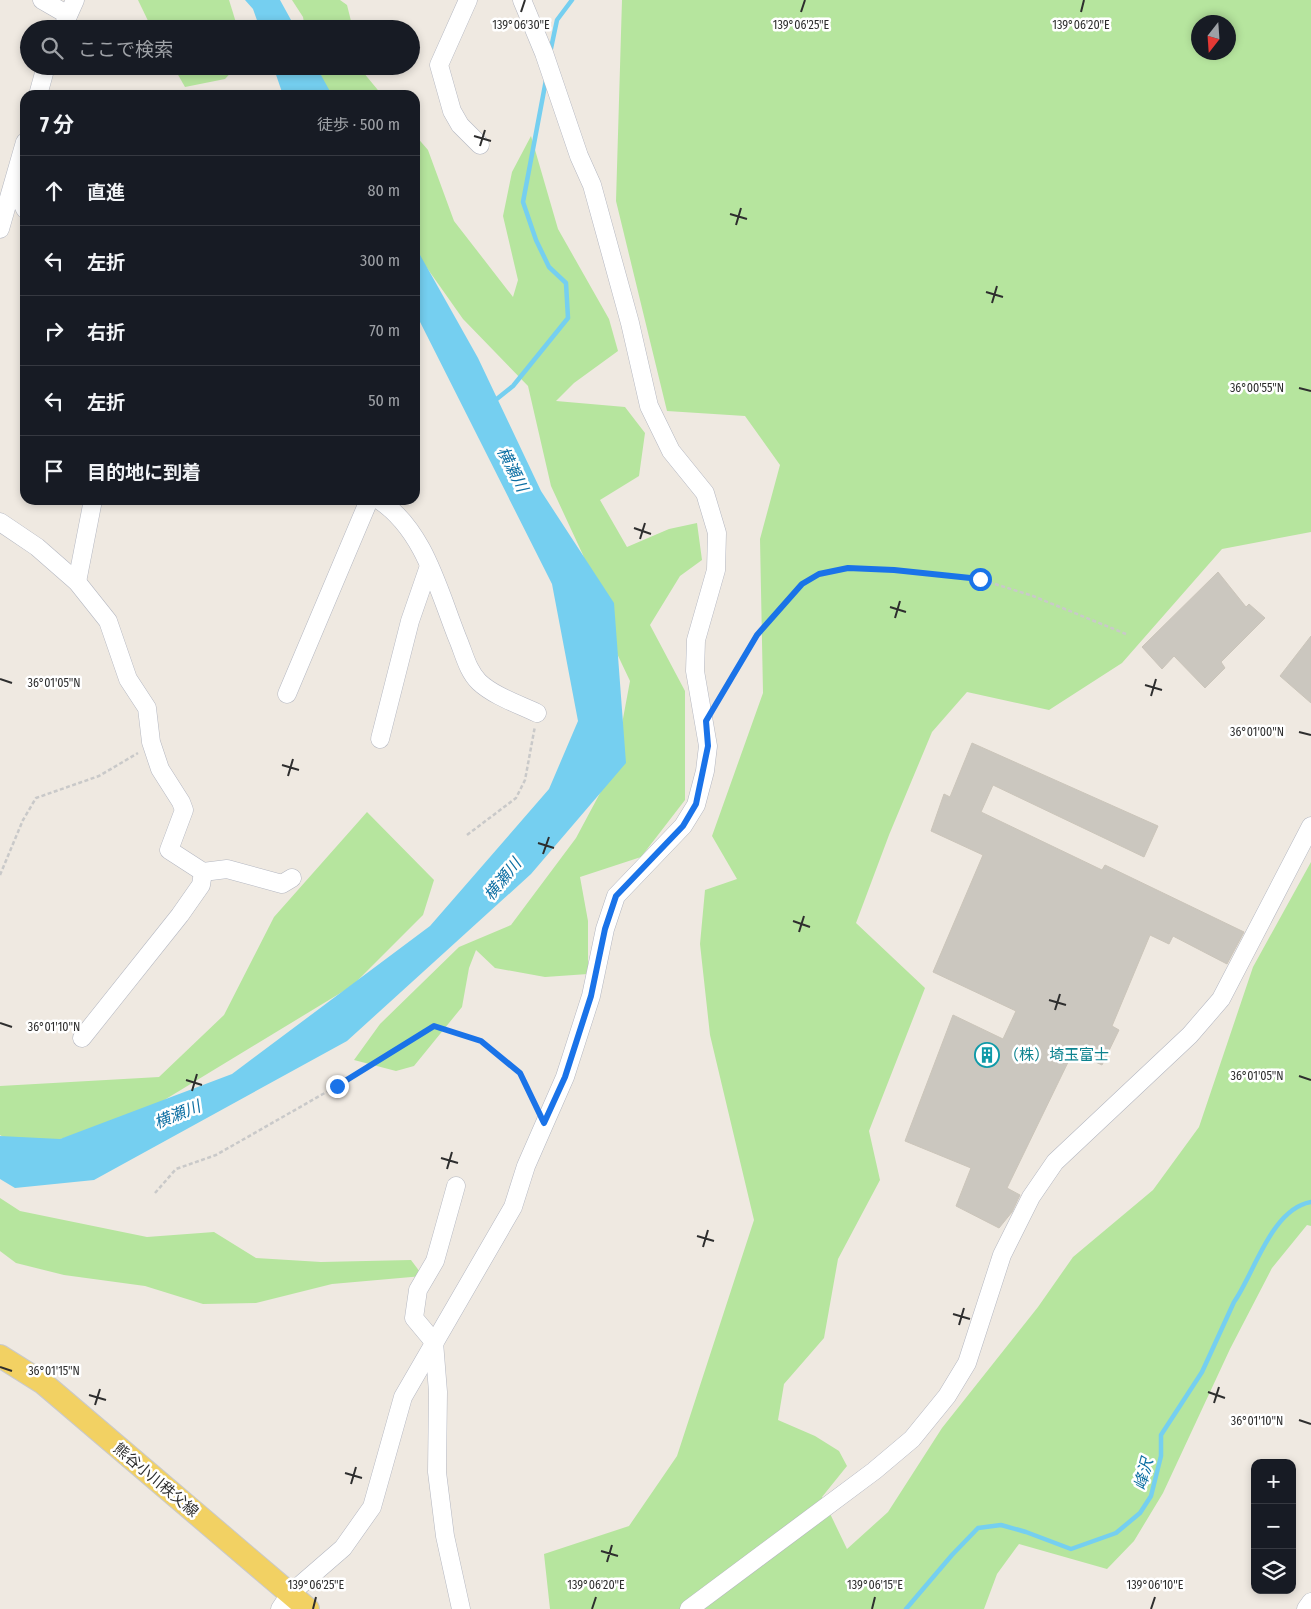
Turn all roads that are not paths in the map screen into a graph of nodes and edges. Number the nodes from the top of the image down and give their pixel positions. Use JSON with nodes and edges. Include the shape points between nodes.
{"nodes":[{"id":1,"x":42,"y":0,"type":"edge"},
{"id":2,"x":468,"y":0,"type":"edge"},
{"id":3,"x":522,"y":0,"type":"edge"},
{"id":4,"x":68,"y":14,"type":"edge"},
{"id":5,"x":44,"y":75,"type":"edge"},
{"id":6,"x":39,"y":90,"type":"edge"},
{"id":7,"x":480,"y":145,"type":"dead end"},
{"id":8,"x":20,"y":170,"type":"edge"},
{"id":9,"x":17,"y":186,"type":"edge"},
{"id":10,"x":0,"y":228,"type":"edge"},
{"id":11,"x":91,"y":505,"type":"edge"},
{"id":12,"x":367,"y":505,"type":"edge"},
{"id":13,"x":386,"y":505,"type":"edge"},
{"id":14,"x":0,"y":522,"type":"edge"},
{"id":15,"x":430,"y":566,"type":"junction"},
{"id":16,"x":77,"y":582,"type":"junction"},
{"id":17,"x":287,"y":694,"type":"dead end"},
{"id":18,"x":537,"y":712,"type":"road end"},
{"id":19,"x":380,"y":739,"type":"dead end"},
{"id":20,"x":1311,"y":826,"type":"edge"},
{"id":21,"x":203,"y":872,"type":"junction"},
{"id":22,"x":292,"y":878,"type":"dead end"},
{"id":23,"x":82,"y":1038,"type":"dead end"},
{"id":24,"x":456,"y":1186,"type":"dead end"},
{"id":25,"x":434,"y":1342,"type":"junction"},
{"id":26,"x":0,"y":1356,"type":"edge"},
{"id":27,"x":285,"y":1602,"type":"edge"},
{"id":28,"x":1311,"y":1602,"type":"edge"},
{"id":29,"x":308,"y":1609,"type":"edge"},
{"id":30,"x":462,"y":1609,"type":"edge"},
{"id":31,"x":689,"y":1609,"type":"edge"},
{"id":32,"x":1306,"y":1609,"type":"edge"}],
"edges":[{"from":1,"to":4,"type":"street"},
{"from":2,"to":7,"type":"street","via":[[439,65],[452,111],[460,125]]},
{"from":3,"to":25,"type":"street","via":[[592,185],[649,406],[670,450],[705,493],[716,533],[716,570],[696,640],[695,671],[708,746],[696,804],[683,826],[616,896],[565,1077],[513,1207]]},
{"from":5,"to":6,"type":"street"},
{"from":8,"to":9,"type":"street"},
{"from":9,"to":10,"type":"street"},
{"from":11,"to":16,"type":"street"},
{"from":12,"to":17,"type":"street"},
{"from":13,"to":15,"type":"street","via":[[409,528]]},
{"from":14,"to":16,"type":"street","via":[[38,547]]},
{"from":15,"to":18,"type":"street","via":[[469,668],[493,691]]},
{"from":15,"to":19,"type":"street","via":[[410,620]]},
{"from":16,"to":21,"type":"street","via":[[108,621],[128,679],[147,708],[150,742],[160,769],[184,810],[169,850]]},
{"from":20,"to":31,"type":"street","via":[[1221,999],[1190,1035],[1055,1162],[1031,1196],[1002,1255],[967,1363],[947,1396],[912,1439],[874,1471]]},
{"from":21,"to":22,"type":"street","via":[[227,869],[282,884]]},
{"from":21,"to":23,"type":"street","via":[[201,885],[180,915]]},
{"from":24,"to":25,"type":"street","via":[[435,1261],[418,1290],[414,1318]]},
{"from":25,"to":27,"type":"street","via":[[403,1397],[372,1507],[343,1548]]},
{"from":25,"to":30,"type":"street","via":[[438,1392],[437,1472],[445,1536]]},
{"from":26,"to":27,"type":"main road","name":"熊谷小川秩父線","via":[[43,1383]]},
{"from":27,"to":29,"type":"main road","name":"熊谷小川秩父線"},
{"from":28,"to":32,"type":"street"}]}
